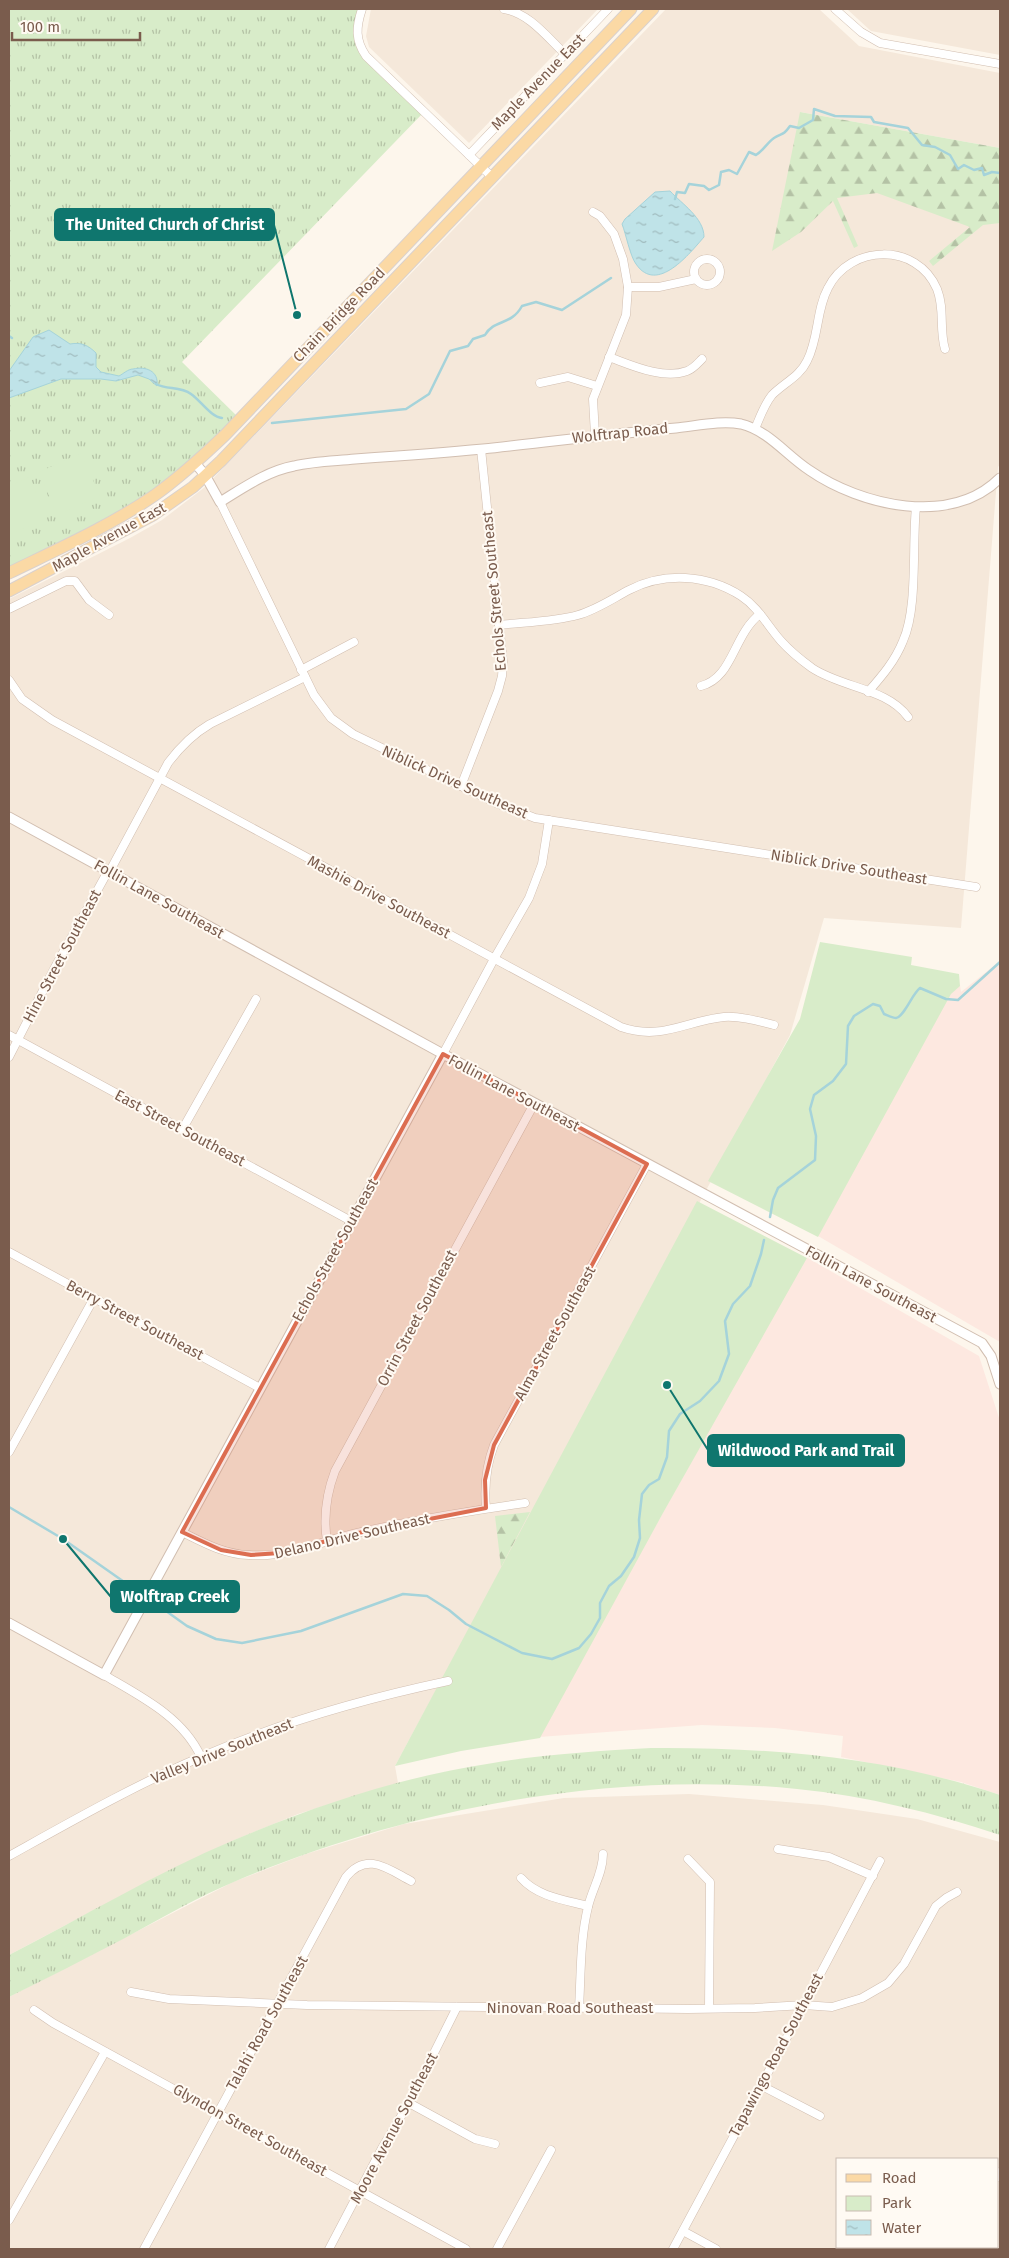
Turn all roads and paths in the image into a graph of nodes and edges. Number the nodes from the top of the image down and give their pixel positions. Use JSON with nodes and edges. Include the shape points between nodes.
{"nodes":[{"id":1,"x":362,"y":9,"type":"edge"},
{"id":2,"x":504,"y":9,"type":"edge"},
{"id":3,"x":608,"y":9,"type":"edge"},
{"id":4,"x":631,"y":9,"type":"edge"},
{"id":5,"x":653,"y":9,"type":"edge"},
{"id":6,"x":835,"y":9,"type":"edge"},
{"id":7,"x":565,"y":54,"type":"junction"},
{"id":8,"x":1000,"y":64,"type":"edge"},
{"id":9,"x":469,"y":155,"type":"junction"},
{"id":10,"x":480,"y":166,"type":"junction"},
{"id":11,"x":492,"y":177,"type":"junction"},
{"id":12,"x":593,"y":212,"type":"dead end"},
{"id":13,"x":696,"y":279,"type":"dead end"},
{"id":14,"x":628,"y":287,"type":"junction"},
{"id":15,"x":945,"y":349,"type":"dead end"},
{"id":16,"x":610,"y":356,"type":"junction"},
{"id":17,"x":702,"y":359,"type":"dead end"},
{"id":18,"x":540,"y":384,"type":"dead end"},
{"id":19,"x":596,"y":386,"type":"junction"},
{"id":20,"x":755,"y":429,"type":"junction"},
{"id":21,"x":595,"y":435,"type":"junction"},
{"id":22,"x":481,"y":449,"type":"junction"},
{"id":23,"x":195,"y":463,"type":"junction"},
{"id":24,"x":205,"y":475,"type":"junction"},
{"id":25,"x":1000,"y":478,"type":"edge"},
{"id":26,"x":220,"y":502,"type":"junction"},
{"id":27,"x":916,"y":507,"type":"junction"},
{"id":28,"x":9,"y":573,"type":"edge"},
{"id":29,"x":9,"y":591,"type":"edge"},
{"id":30,"x":9,"y":609,"type":"edge"},
{"id":31,"x":760,"y":614,"type":"junction"},
{"id":32,"x":109,"y":615,"type":"dead end"},
{"id":33,"x":500,"y":625,"type":"junction"},
{"id":34,"x":354,"y":642,"type":"dead end"},
{"id":35,"x":303,"y":673,"type":"junction"},
{"id":36,"x":9,"y":680,"type":"edge"},
{"id":37,"x":701,"y":686,"type":"dead end"},
{"id":38,"x":12,"y":692,"type":"edge"},
{"id":39,"x":868,"y":692,"type":"junction"},
{"id":40,"x":908,"y":717,"type":"dead end"},
{"id":41,"x":160,"y":778,"type":"junction"},
{"id":42,"x":461,"y":786,"type":"junction"},
{"id":43,"x":9,"y":817,"type":"edge"},
{"id":44,"x":549,"y":820,"type":"junction"},
{"id":45,"x":108,"y":871,"type":"junction"},
{"id":46,"x":976,"y":887,"type":"dead end"},
{"id":47,"x":494,"y":959,"type":"junction"},
{"id":48,"x":256,"y":999,"type":"dead end"},
{"id":49,"x":774,"y":1024,"type":"dead end"},
{"id":50,"x":9,"y":1035,"type":"edge"},
{"id":51,"x":18,"y":1040,"type":"junction"},
{"id":52,"x":443,"y":1054,"type":"junction"},
{"id":53,"x":9,"y":1058,"type":"edge"},
{"id":54,"x":534,"y":1104,"type":"junction"},
{"id":55,"x":182,"y":1130,"type":"junction"},
{"id":56,"x":646,"y":1164,"type":"junction"},
{"id":57,"x":351,"y":1221,"type":"junction"},
{"id":58,"x":9,"y":1252,"type":"edge"},
{"id":59,"x":94,"y":1298,"type":"junction"},
{"id":60,"x":1000,"y":1384,"type":"edge"},
{"id":61,"x":260,"y":1388,"type":"junction"},
{"id":62,"x":9,"y":1452,"type":"edge"},
{"id":63,"x":525,"y":1503,"type":"dead end"},
{"id":64,"x":486,"y":1508,"type":"junction"},
{"id":65,"x":182,"y":1532,"type":"junction"},
{"id":66,"x":327,"y":1540,"type":"junction"},
{"id":67,"x":9,"y":1624,"type":"edge"},
{"id":68,"x":104,"y":1675,"type":"junction"},
{"id":69,"x":448,"y":1681,"type":"dead end"},
{"id":70,"x":200,"y":1757,"type":"junction"},
{"id":71,"x":778,"y":1849,"type":"dead end"},
{"id":72,"x":603,"y":1854,"type":"dead end"},
{"id":73,"x":9,"y":1856,"type":"edge"},
{"id":74,"x":688,"y":1859,"type":"dead end"},
{"id":75,"x":880,"y":1861,"type":"dead end"},
{"id":76,"x":873,"y":1876,"type":"junction"},
{"id":77,"x":521,"y":1878,"type":"dead end"},
{"id":78,"x":410,"y":1881,"type":"dead end"},
{"id":79,"x":957,"y":1892,"type":"dead end"},
{"id":80,"x":588,"y":1906,"type":"junction"},
{"id":81,"x":131,"y":1992,"type":"dead end"},
{"id":82,"x":278,"y":2002,"type":"junction"},
{"id":83,"x":804,"y":2005,"type":"junction"},
{"id":84,"x":457,"y":2007,"type":"junction"},
{"id":85,"x":579,"y":2008,"type":"junction"},
{"id":86,"x":709,"y":2008,"type":"junction"},
{"id":87,"x":34,"y":2010,"type":"dead end"},
{"id":88,"x":105,"y":2052,"type":"junction"},
{"id":89,"x":762,"y":2086,"type":"junction"},
{"id":90,"x":409,"y":2103,"type":"junction"},
{"id":91,"x":217,"y":2114,"type":"junction"},
{"id":92,"x":820,"y":2116,"type":"dead end"},
{"id":93,"x":495,"y":2144,"type":"dead end"},
{"id":94,"x":551,"y":2150,"type":"dead end"},
{"id":95,"x":360,"y":2191,"type":"junction"},
{"id":96,"x":9,"y":2220,"type":"edge"},
{"id":97,"x":683,"y":2231,"type":"junction"},
{"id":98,"x":144,"y":2249,"type":"edge"},
{"id":99,"x":329,"y":2249,"type":"edge"},
{"id":100,"x":466,"y":2249,"type":"edge"},
{"id":101,"x":498,"y":2249,"type":"edge"},
{"id":102,"x":673,"y":2249,"type":"edge"},
{"id":103,"x":716,"y":2249,"type":"edge"}],
"edges":[{"from":1,"to":9,"type":"street","via":[[357,33],[365,54]]},
{"from":2,"to":7,"type":"street","via":[[526,18]]},
{"from":3,"to":7,"type":"street","name":"Maple Avenue East"},
{"from":4,"to":10,"type":"main road","name":"Chain Bridge Road"},
{"from":5,"to":11,"type":"main road","name":"Chain Bridge Road"},
{"from":6,"to":8,"type":"street","via":[[861,32],[880,43]]},
{"from":7,"to":9,"type":"street","name":"Maple Avenue East"},
{"from":9,"to":10,"type":"street"},
{"from":10,"to":11,"type":"street"},
{"from":10,"to":23,"type":"main road","name":"Chain Bridge Road"},
{"from":11,"to":24,"type":"main road","name":"Chain Bridge Road","via":[[254,428]]},
{"from":12,"to":14,"type":"street","via":[[614,234]]},
{"from":13,"to":14,"type":"street","via":[[659,287]]},
{"from":14,"to":16,"type":"street","via":[[626,315]]},
{"from":15,"to":20,"type":"street","via":[[941,302],[928,274],[911,261],[891,254],[856,259],[838,273],[826,290],[806,363],[793,379],[770,397]]},
{"from":16,"to":17,"type":"street","via":[[642,369],[673,373],[686,372]]},
{"from":16,"to":19,"type":"street"},
{"from":18,"to":19,"type":"street","via":[[568,378]]},
{"from":19,"to":21,"type":"street","via":[[592,410]]},
{"from":20,"to":21,"type":"street","name":"Wolftrap Road","via":[[731,423]]},
{"from":20,"to":27,"type":"street","name":"Wolftrap Road","via":[[809,470],[840,487]]},
{"from":21,"to":22,"type":"street","name":"Wolftrap Road"},
{"from":22,"to":26,"type":"street","name":"Wolftrap Road","via":[[292,466],[259,479]]},
{"from":22,"to":33,"type":"street","name":"Echols Street Southeast"},
{"from":23,"to":24,"type":"street","name":"Niblick Drive Southeast"},
{"from":23,"to":28,"type":"main road","name":"Chain Bridge Road","via":[[128,511]]},
{"from":24,"to":26,"type":"street","name":"Niblick Drive Southeast"},
{"from":24,"to":29,"type":"main road","name":"Maple Avenue East","via":[[154,515]]},
{"from":25,"to":27,"type":"street","name":"Wolftrap Road","via":[[985,492],[958,503]]},
{"from":26,"to":35,"type":"street","name":"Niblick Drive Southeast"},
{"from":27,"to":39,"type":"street","via":[[908,628],[892,662]]},
{"from":30,"to":32,"type":"street","via":[[66,581],[75,581],[89,600]]},
{"from":31,"to":33,"type":"street","via":[[742,597],[718,584],[670,578],[643,584],[579,615]]},
{"from":31,"to":37,"type":"street","via":[[745,628],[724,671],[712,682]]},
{"from":31,"to":39,"type":"street","via":[[780,640],[811,667]]},
{"from":33,"to":42,"type":"street","name":"Echols Street Southeast","via":[[502,676]]},
{"from":34,"to":35,"type":"street","name":"Hine Street Southeast"},
{"from":35,"to":41,"type":"street","name":"Hine Street Southeast","via":[[198,731],[177,751]]},
{"from":35,"to":42,"type":"street","name":"Niblick Drive Southeast","via":[[323,709],[342,728]]},
{"from":36,"to":38,"type":"street","name":"Mashie Drive Southeast"},
{"from":38,"to":41,"type":"street","name":"Mashie Drive Southeast","via":[[52,720]]},
{"from":39,"to":40,"type":"street","via":[[890,700]]},
{"from":41,"to":45,"type":"street","name":"Hine Street Southeast"},
{"from":41,"to":47,"type":"street","name":"Mashie Drive Southeast"},
{"from":42,"to":44,"type":"street","name":"Niblick Drive Southeast","via":[[525,814]]},
{"from":43,"to":45,"type":"street","name":"Follin Lane Southeast"},
{"from":44,"to":46,"type":"street","name":"Niblick Drive Southeast"},
{"from":44,"to":47,"type":"street","name":"Echols Street Southeast","via":[[538,879]]},
{"from":45,"to":51,"type":"street","name":"Hine Street Southeast"},
{"from":45,"to":52,"type":"street","name":"Follin Lane Southeast"},
{"from":47,"to":49,"type":"street","name":"Mashie Drive Southeast","via":[[635,1032],[658,1033],[726,1017]]},
{"from":47,"to":52,"type":"street","name":"Echols Street Southeast"},
{"from":48,"to":55,"type":"street"},
{"from":50,"to":51,"type":"street","name":"East Street Southeast"},
{"from":51,"to":53,"type":"street","name":"Hine Street Southeast"},
{"from":51,"to":55,"type":"street","name":"East Street Southeast"},
{"from":52,"to":54,"type":"street","name":"Follin Lane Southeast"},
{"from":52,"to":57,"type":"street","name":"Echols Street Southeast"},
{"from":54,"to":56,"type":"street","name":"Follin Lane Southeast"},
{"from":54,"to":66,"type":"street","name":"Orrin Street Southeast","via":[[334,1471],[326,1502],[324,1524]]},
{"from":55,"to":57,"type":"street","name":"East Street Southeast"},
{"from":56,"to":60,"type":"street","name":"Follin Lane Southeast","via":[[982,1343],[991,1356]]},
{"from":56,"to":64,"type":"street","name":"Alma Street Southeast","via":[[494,1445],[485,1480]]},
{"from":57,"to":61,"type":"street","name":"Echols Street Southeast"},
{"from":58,"to":59,"type":"street","name":"Berry Street Southeast"},
{"from":59,"to":61,"type":"street","name":"Berry Street Southeast"},
{"from":59,"to":62,"type":"street"},
{"from":61,"to":65,"type":"street","name":"Echols Street Southeast"},
{"from":63,"to":64,"type":"street","name":"Delano Drive Southeast"},
{"from":64,"to":66,"type":"street","name":"Delano Drive Southeast"},
{"from":65,"to":66,"type":"street","name":"Delano Drive Southeast","via":[[220,1550],[251,1555],[280,1553]]},
{"from":65,"to":68,"type":"street","name":"Echols Street Southeast"},
{"from":67,"to":68,"type":"street"},
{"from":68,"to":70,"type":"street","via":[[164,1713],[190,1738]]},
{"from":69,"to":70,"type":"street","name":"Valley Drive Southeast","via":[[310,1716]]},
{"from":70,"to":73,"type":"street","name":"Valley Drive Southeast","via":[[111,1800]]},
{"from":71,"to":76,"type":"street","via":[[829,1857]]},
{"from":72,"to":80,"type":"street","via":[[601,1870]]},
{"from":74,"to":86,"type":"street","via":[[710,1882]]},
{"from":75,"to":76,"type":"street","name":"Tapawingo Road Southeast"},
{"from":76,"to":83,"type":"street","name":"Tapawingo Road Southeast"},
{"from":77,"to":80,"type":"street","via":[[541,1893]]},
{"from":78,"to":82,"type":"street","name":"Talahi Road Southeast","via":[[363,1860],[346,1877]]},
{"from":79,"to":83,"type":"street","name":"Ninovan Road Southeast","via":[[936,1906],[904,1964],[888,1983],[862,1998],[832,2006]]},
{"from":80,"to":85,"type":"street"},
{"from":81,"to":82,"type":"street","name":"Ninovan Road Southeast","via":[[169,1999]]},
{"from":82,"to":84,"type":"street","name":"Ninovan Road Southeast"},
{"from":82,"to":91,"type":"street","name":"Talahi Road Southeast"},
{"from":83,"to":86,"type":"street","name":"Ninovan Road Southeast"},
{"from":83,"to":89,"type":"street","name":"Tapawingo Road Southeast"},
{"from":84,"to":85,"type":"street","name":"Ninovan Road Southeast"},
{"from":84,"to":90,"type":"street","name":"Moore Avenue Southeast"},
{"from":85,"to":86,"type":"street","name":"Ninovan Road Southeast"},
{"from":87,"to":88,"type":"street","name":"Glyndon Street Southeast"},
{"from":88,"to":91,"type":"street","name":"Glyndon Street Southeast"},
{"from":88,"to":96,"type":"street"},
{"from":89,"to":92,"type":"street"},
{"from":89,"to":97,"type":"street","name":"Tapawingo Road Southeast"},
{"from":90,"to":93,"type":"street","via":[[475,2139]]},
{"from":90,"to":95,"type":"street","name":"Moore Avenue Southeast"},
{"from":91,"to":95,"type":"street","name":"Glyndon Street Southeast"},
{"from":91,"to":98,"type":"street","name":"Talahi Road Southeast"},
{"from":94,"to":101,"type":"street"},
{"from":95,"to":99,"type":"street","name":"Moore Avenue Southeast"},
{"from":95,"to":100,"type":"street","name":"Glyndon Street Southeast"},
{"from":97,"to":102,"type":"street","name":"Tapawingo Road Southeast"},
{"from":97,"to":103,"type":"street"}]}
